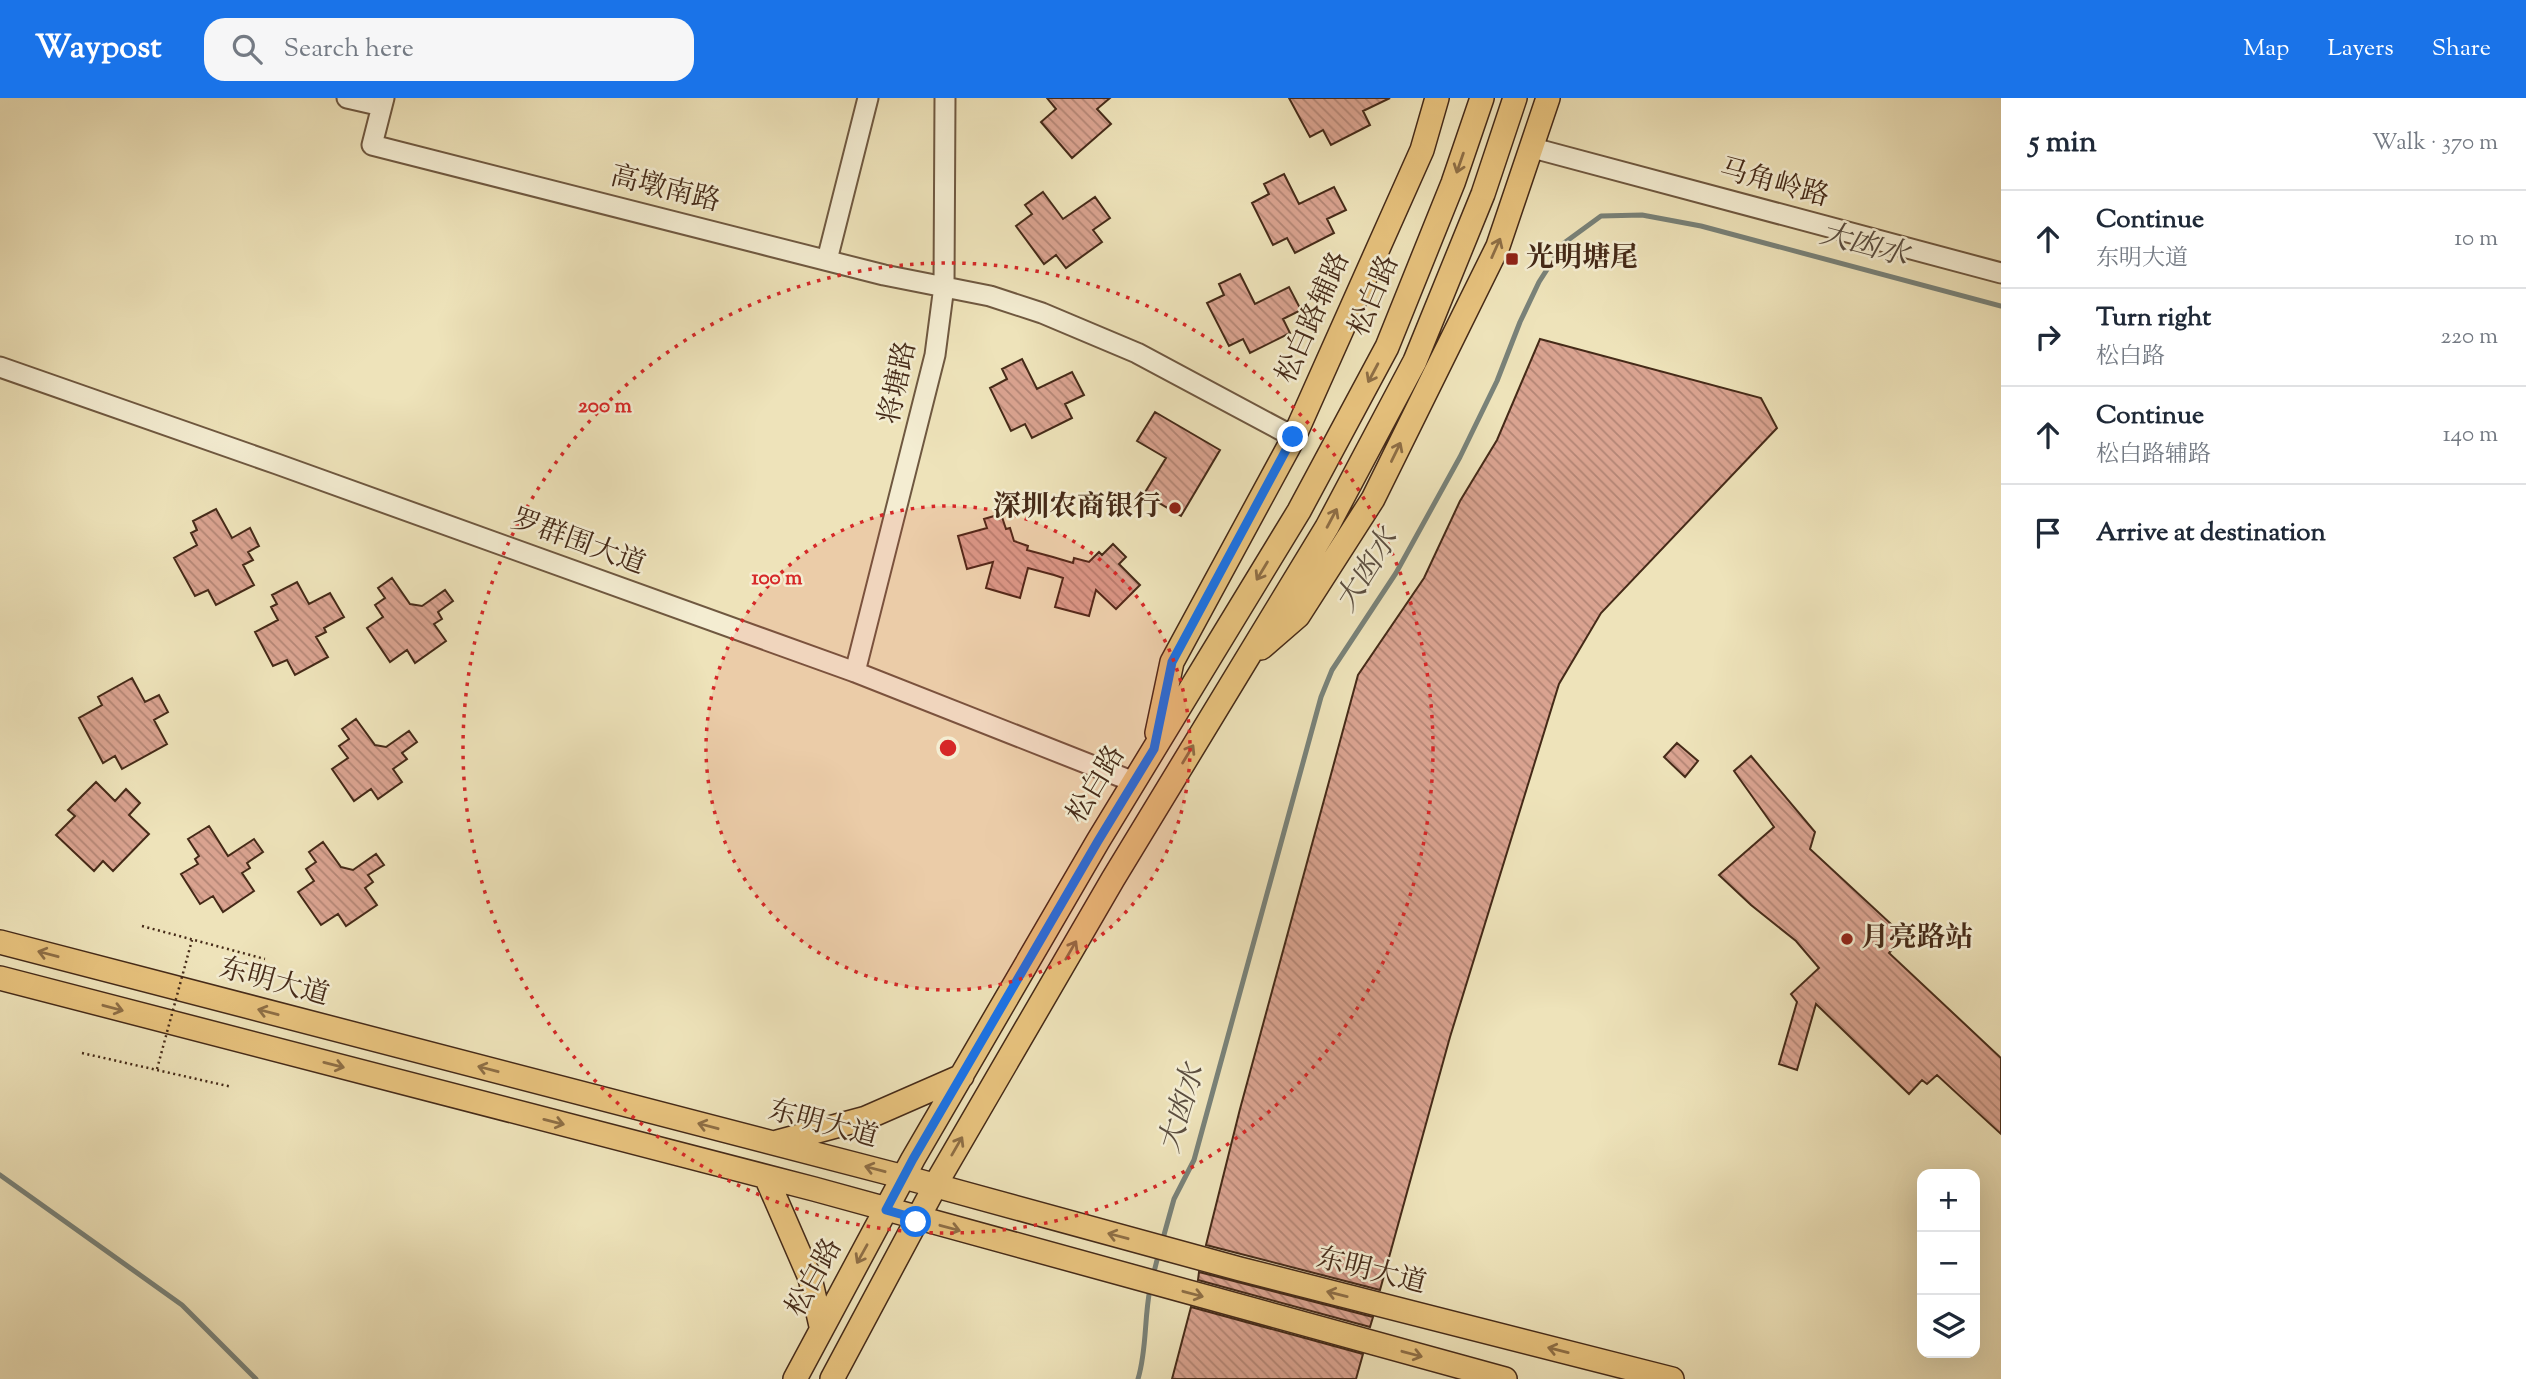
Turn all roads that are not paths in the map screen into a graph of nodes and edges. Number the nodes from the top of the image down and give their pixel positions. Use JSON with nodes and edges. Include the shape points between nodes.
{"nodes":[{"id":1,"x":347,"y":98,"type":"edge"},
{"id":2,"x":868,"y":98,"type":"edge"},
{"id":3,"x":946,"y":98,"type":"edge"},
{"id":4,"x":1437,"y":98,"type":"edge"},
{"id":5,"x":1482,"y":98,"type":"edge"},
{"id":6,"x":1515,"y":98,"type":"edge"},
{"id":7,"x":1548,"y":98,"type":"edge"},
{"id":8,"x":383,"y":102,"type":"edge"},
{"id":9,"x":1533,"y":148,"type":"junction"},
{"id":10,"x":827,"y":260,"type":"junction"},
{"id":11,"x":2001,"y":273,"type":"edge"},
{"id":12,"x":944,"y":286,"type":"junction"},
{"id":13,"x":0,"y":367,"type":"edge"},
{"id":14,"x":1293,"y":437,"type":"junction"},
{"id":15,"x":1243,"y":664,"type":"junction"},
{"id":16,"x":855,"y":673,"type":"junction"},
{"id":17,"x":1154,"y":749,"type":"junction"},
{"id":18,"x":1134,"y":782,"type":"junction"},
{"id":19,"x":0,"y":942,"type":"edge"},
{"id":20,"x":0,"y":978,"type":"edge"},
{"id":21,"x":962,"y":1076,"type":"junction"},
{"id":22,"x":774,"y":1143,"type":"junction"},
{"id":23,"x":766,"y":1177,"type":"junction"},
{"id":24,"x":904,"y":1177,"type":"junction"},
{"id":25,"x":936,"y":1185,"type":"junction"},
{"id":26,"x":886,"y":1210,"type":"junction"},
{"id":27,"x":918,"y":1219,"type":"junction"},
{"id":28,"x":821,"y":1326,"type":"junction"},
{"id":29,"x":795,"y":1379,"type":"edge"},
{"id":30,"x":832,"y":1379,"type":"edge"},
{"id":31,"x":1504,"y":1379,"type":"edge"},
{"id":32,"x":1672,"y":1379,"type":"edge"}],
"edges":[{"from":1,"to":8,"type":"street"},
{"from":2,"to":10,"type":"street"},
{"from":3,"to":12,"type":"street","name":"将塘路"},
{"from":4,"to":14,"type":"main road","name":"松白路辅路","via":[[1422,150]]},
{"from":5,"to":17,"type":"main road","name":"松白路","one_way":true,"via":[[1387,347],[1299,512]]},
{"from":15,"to":6,"type":"main road","one_way":true,"via":[[1327,527],[1415,361],[1483,194]]},
{"from":7,"to":9,"type":"main road"},
{"from":8,"to":10,"type":"street","name":"高墩南路","via":[[372,145]]},
{"from":9,"to":11,"type":"street","name":"马角岭路"},
{"from":15,"to":9,"type":"main road","one_way":true,"via":[[1298,615],[1373,499],[1498,246]]},
{"from":10,"to":12,"type":"street","name":"高墩南路"},
{"from":12,"to":14,"type":"street","name":"高墩南路","via":[[1042,313],[1137,353]]},
{"from":12,"to":16,"type":"street","name":"将塘路","via":[[935,355]]},
{"from":13,"to":16,"type":"street","name":"罗群围大道"},
{"from":14,"to":17,"type":"main road","name":"松白路辅路","via":[[1172,662]]},
{"from":25,"to":15,"type":"main road","one_way":true,"via":[[1125,857]]},
{"from":16,"to":18,"type":"street","name":"罗群围大道"},
{"from":17,"to":18,"type":"main road","name":"松白路"},
{"from":18,"to":21,"type":"main road","name":"松白路"},
{"from":22,"to":19,"type":"main road","name":"东明大道","one_way":true},
{"from":20,"to":23,"type":"main road","one_way":true},
{"from":21,"to":22,"type":"main road","via":[[866,1118]]},
{"from":21,"to":24,"type":"main road","name":"松白路"},
{"from":24,"to":22,"type":"main road","name":"东明大道","one_way":true},
{"from":23,"to":26,"type":"main road"},
{"from":23,"to":28,"type":"main road","via":[[810,1278]]},
{"from":24,"to":25,"type":"main road","name":"东明大道"},
{"from":24,"to":26,"type":"main road","name":"松白路"},
{"from":25,"to":27,"type":"main road"},
{"from":32,"to":25,"type":"main road","name":"东明大道","one_way":true,"via":[[1240,1269]]},
{"from":26,"to":27,"type":"main road"},
{"from":26,"to":28,"type":"main road","name":"松白路","one_way":true},
{"from":27,"to":30,"type":"main road"},
{"from":27,"to":31,"type":"main road","one_way":true},
{"from":28,"to":29,"type":"main road","name":"松白路"}]}
